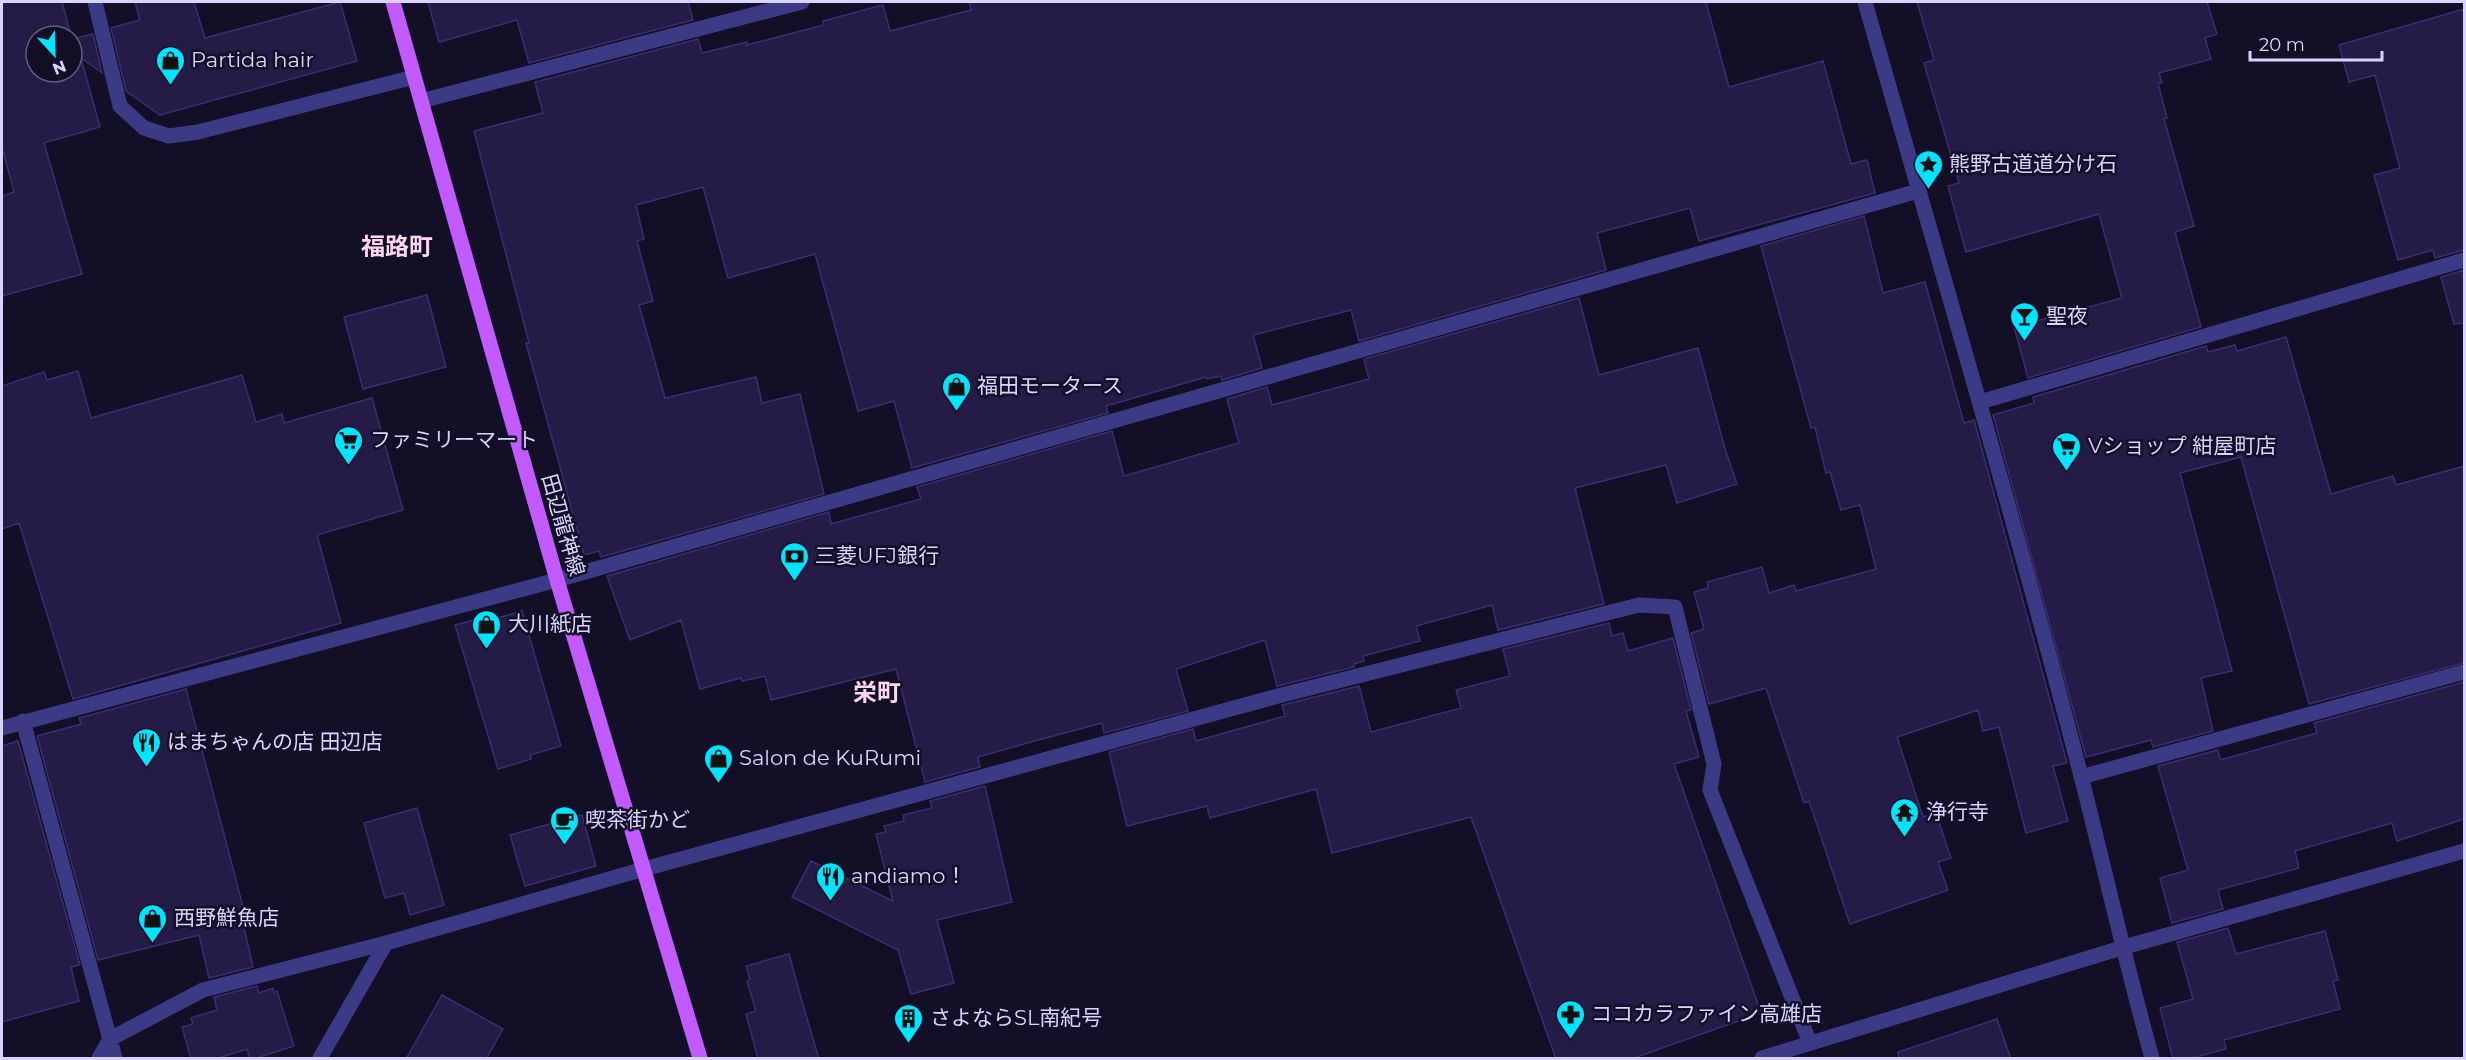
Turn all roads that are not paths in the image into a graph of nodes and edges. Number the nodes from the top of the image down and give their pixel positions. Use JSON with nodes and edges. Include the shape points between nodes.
{"nodes":[{"id":1,"x":95,"y":2,"type":"edge"},
{"id":2,"x":393,"y":2,"type":"edge"},
{"id":3,"x":802,"y":2,"type":"edge"},
{"id":4,"x":1865,"y":2,"type":"edge"},
{"id":5,"x":414,"y":77,"type":"junction"},
{"id":6,"x":421,"y":100,"type":"junction"},
{"id":7,"x":1918,"y":191,"type":"junction"},
{"id":8,"x":2464,"y":260,"type":"edge"},
{"id":9,"x":1980,"y":402,"type":"junction"},
{"id":10,"x":557,"y":580,"type":"junction"},
{"id":11,"x":2464,"y":672,"type":"edge"},
{"id":12,"x":23,"y":721,"type":"junction"},
{"id":13,"x":2,"y":728,"type":"edge"},
{"id":14,"x":2081,"y":777,"type":"junction"},
{"id":15,"x":2464,"y":851,"type":"edge"},
{"id":16,"x":644,"y":870,"type":"junction"},
{"id":17,"x":386,"y":943,"type":"junction"},
{"id":18,"x":2121,"y":948,"type":"junction"},
{"id":19,"x":110,"y":1039,"type":"junction"},
{"id":20,"x":1810,"y":1043,"type":"junction"},
{"id":21,"x":99,"y":1059,"type":"edge"},
{"id":22,"x":115,"y":1059,"type":"edge"},
{"id":23,"x":320,"y":1059,"type":"edge"},
{"id":24,"x":700,"y":1059,"type":"edge"},
{"id":25,"x":1762,"y":1059,"type":"edge"},
{"id":26,"x":2152,"y":1059,"type":"edge"}],
"edges":[{"from":1,"to":5,"type":"street","via":[[120,106],[144,128],[169,136]]},
{"from":2,"to":5,"type":"main road","name":"田辺龍神線"},
{"from":3,"to":6,"type":"street"},
{"from":4,"to":7,"type":"street"},
{"from":5,"to":6,"type":"main road","name":"田辺龍神線"},
{"from":6,"to":10,"type":"main road","name":"田辺龍神線"},
{"from":7,"to":9,"type":"street"},
{"from":7,"to":10,"type":"street"},
{"from":8,"to":9,"type":"street"},
{"from":9,"to":14,"type":"street"},
{"from":10,"to":12,"type":"street"},
{"from":10,"to":16,"type":"main road","name":"田辺龍神線"},
{"from":11,"to":14,"type":"street"},
{"from":12,"to":13,"type":"street"},
{"from":12,"to":19,"type":"street"},
{"from":14,"to":18,"type":"street"},
{"from":15,"to":18,"type":"street"},
{"from":16,"to":17,"type":"street"},
{"from":16,"to":20,"type":"street","via":[[1278,696],[1639,605],[1675,607],[1714,764],[1710,790]]},
{"from":16,"to":24,"type":"main road","name":"田辺龍神線"},
{"from":17,"to":19,"type":"street","via":[[203,990]]},
{"from":17,"to":23,"type":"street"},
{"from":18,"to":20,"type":"street"},
{"from":18,"to":26,"type":"street"},
{"from":19,"to":21,"type":"street"},
{"from":19,"to":22,"type":"street"},
{"from":20,"to":25,"type":"street"}]}
